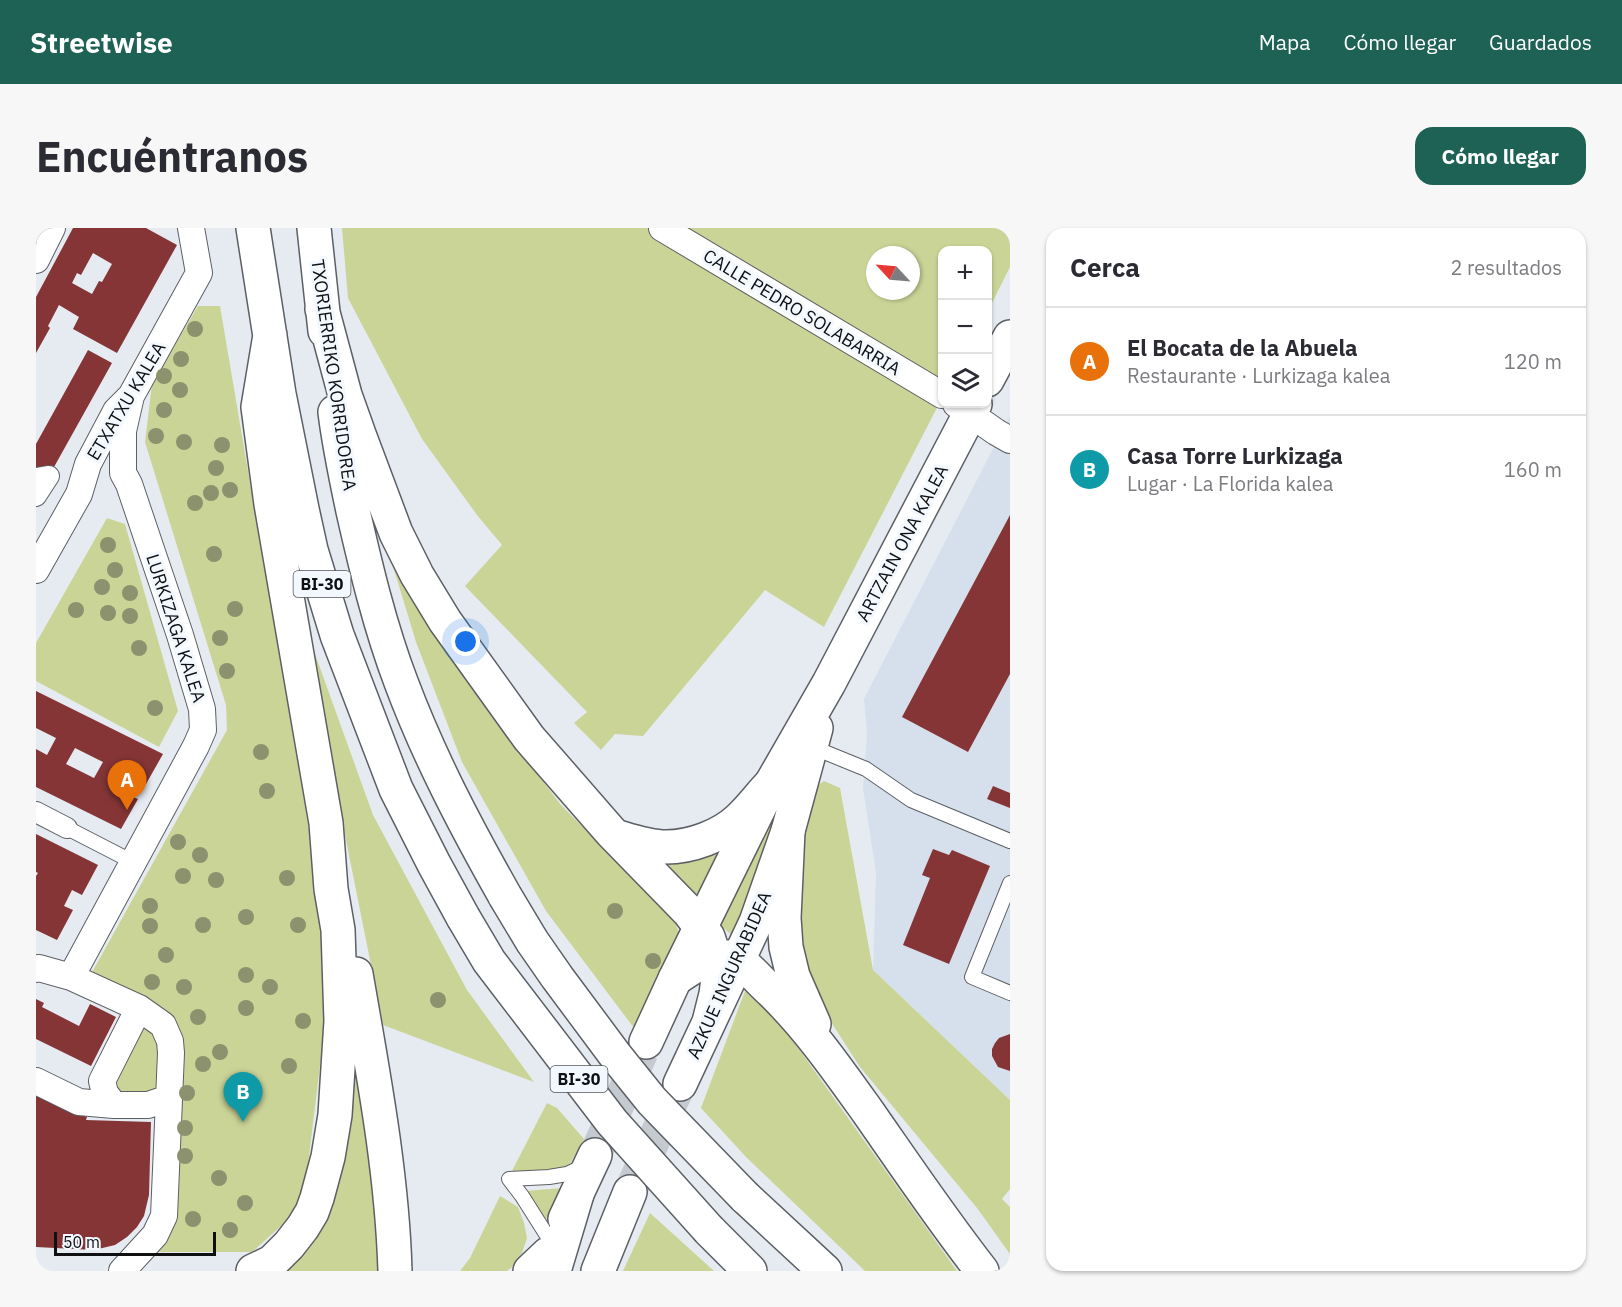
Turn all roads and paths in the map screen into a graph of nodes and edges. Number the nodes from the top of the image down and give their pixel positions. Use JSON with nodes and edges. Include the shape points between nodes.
{"nodes":[{"id":1,"x":52,"y":228,"type":"edge"},
{"id":2,"x":191,"y":228,"type":"edge"},
{"id":3,"x":253,"y":228,"type":"edge"},
{"id":4,"x":314,"y":228,"type":"edge"},
{"id":5,"x":662,"y":228,"type":"edge"},
{"id":6,"x":36,"y":260,"type":"edge"},
{"id":7,"x":322,"y":309,"type":"junction"},
{"id":8,"x":270,"y":335,"type":"junction"},
{"id":9,"x":1010,"y":338,"type":"edge"},
{"id":10,"x":992,"y":371,"type":"edge"},
{"id":11,"x":938,"y":393,"type":"edge"},
{"id":12,"x":131,"y":396,"type":"junction"},
{"id":13,"x":966,"y":408,"type":"edge"},
{"id":14,"x":968,"y":408,"type":"edge"},
{"id":15,"x":1010,"y":440,"type":"edge"},
{"id":16,"x":123,"y":473,"type":"junction"},
{"id":17,"x":36,"y":478,"type":"edge"},
{"id":18,"x":79,"y":494,"type":"junction"},
{"id":19,"x":36,"y":496,"type":"edge"},
{"id":20,"x":36,"y":570,"type":"edge"},
{"id":21,"x":804,"y":743,"type":"junction"},
{"id":22,"x":771,"y":784,"type":"junction"},
{"id":23,"x":36,"y":812,"type":"edge"},
{"id":24,"x":326,"y":823,"type":"junction"},
{"id":25,"x":67,"y":828,"type":"joint"},
{"id":26,"x":788,"y":831,"type":"junction"},
{"id":27,"x":615,"y":836,"type":"junction"},
{"id":28,"x":1010,"y":841,"type":"edge"},
{"id":29,"x":134,"y":862,"type":"junction"},
{"id":30,"x":1010,"y":883,"type":"edge"},
{"id":31,"x":701,"y":927,"type":"junction"},
{"id":32,"x":726,"y":959,"type":"junction"},
{"id":33,"x":36,"y":969,"type":"edge"},
{"id":34,"x":71,"y":977,"type":"junction"},
{"id":35,"x":675,"y":979,"type":"junction"},
{"id":36,"x":1010,"y":993,"type":"edge"},
{"id":37,"x":139,"y":1008,"type":"junction"},
{"id":38,"x":646,"y":1042,"type":"tunnel mouth"},
{"id":39,"x":826,"y":1053,"type":"junction"},
{"id":40,"x":36,"y":1081,"type":"edge"},
{"id":41,"x":680,"y":1084,"type":"tunnel mouth"},
{"id":42,"x":169,"y":1098,"type":"junction"},
{"id":43,"x":114,"y":1105,"type":"junction"},
{"id":44,"x":593,"y":1159,"type":"joint"},
{"id":45,"x":630,"y":1192,"type":"tunnel mouth"},
{"id":46,"x":545,"y":1262,"type":"edge"},
{"id":47,"x":122,"y":1271,"type":"edge"},
{"id":48,"x":253,"y":1271,"type":"edge"},
{"id":49,"x":395,"y":1271,"type":"edge"},
{"id":50,"x":598,"y":1271,"type":"edge"},
{"id":51,"x":750,"y":1271,"type":"edge"},
{"id":52,"x":825,"y":1271,"type":"edge"},
{"id":53,"x":982,"y":1271,"type":"edge"}],
"edges":[{"from":1,"to":6,"type":"street"},
{"from":2,"to":12,"type":"street","name":"ETXATXU KALEA","via":[[199,273]]},
{"from":3,"to":8,"type":"main road","number":"BI-30"},
{"from":4,"to":7,"type":"main road","name":"TXORIERRIKO KORRIDOREA","number":"BI-30"},
{"from":5,"to":11,"type":"street","name":"CALLE PEDRO SOLABARRIA"},
{"from":7,"to":27,"type":"main road","via":[[360,437],[396,533],[417,575],[529,738]]},
{"from":7,"to":52,"type":"main road","name":"TXORIERRIKO KORRIDOREA","number":"BI-30","bridge":true,"via":[[342,456],[381,620],[401,682],[476,844],[550,968],[652,1101],[745,1197]]},
{"from":8,"to":24,"type":"main road","via":[[258,407]]},
{"from":8,"to":51,"type":"main road","number":"BI-30","bridge":true,"via":[[304,519],[337,635],[396,789],[434,864],[489,961],[612,1122]]},
{"from":9,"to":10,"type":"main road"},
{"from":12,"to":16,"type":"street","name":"LURKIZAGA KALEA","via":[[123,431]]},
{"from":12,"to":18,"type":"street","name":"ETXATXU KALEA","via":[[116,411],[88,464]]},
{"from":13,"to":21,"type":"main road","name":"ARTZAIN ONA KALEA","via":[[829,683]]},
{"from":14,"to":15,"type":"street"},
{"from":16,"to":18,"type":"street","via":[[103,472],[93,477]]},
{"from":16,"to":29,"type":"street","name":"LURKIZAGA KALEA","via":[[180,635],[202,709],[203,730]]},
{"from":17,"to":19,"type":"street","via":[[49,476]]},
{"from":18,"to":20,"type":"street","name":"ETXATXU KALEA"},
{"from":21,"to":22,"type":"main road","name":"ARTZAIN ONA KALEA"},
{"from":21,"to":26,"type":"main road","name":"ARTZAIN ONA KALEA"},
{"from":21,"to":28,"type":"lane","via":[[866,770],[911,800]]},
{"from":22,"to":27,"type":"main road","via":[[738,820],[692,844],[666,847]]},
{"from":22,"to":31,"type":"main road","name":"ARTZAIN ONA KALEA"},
{"from":23,"to":25,"type":"street"},
{"from":24,"to":48,"type":"main road","via":[[338,930],[340,1010],[335,1115],[312,1212],[289,1245],[272,1262]]},
{"from":24,"to":49,"type":"main road","via":[[342,881],[381,1121],[394,1226]]},
{"from":25,"to":29,"type":"lane"},
{"from":26,"to":32,"type":"main road","name":"AZKUE INGURABIDEA","via":[[756,922]]},
{"from":26,"to":39,"type":"main road","via":[[786,947],[798,989]]},
{"from":27,"to":31,"type":"main road"},
{"from":29,"to":34,"type":"street","name":"LURKIZAGA KALEA"},
{"from":30,"to":36,"type":"lane","via":[[972,977]]},
{"from":31,"to":32,"type":"main road"},
{"from":31,"to":35,"type":"main road"},
{"from":32,"to":35,"type":"main road","via":[[689,970]]},
{"from":32,"to":39,"type":"main road","via":[[783,1003]]},
{"from":32,"to":41,"type":"main road","name":"AZKUE INGURABIDEA","via":[[710,1018]]},
{"from":33,"to":34,"type":"street"},
{"from":34,"to":37,"type":"street"},
{"from":35,"to":38,"type":"main road"},
{"from":37,"to":42,"type":"street","via":[[163,1025],[170,1041]]},
{"from":37,"to":43,"type":"street","via":[[102,1081]]},
{"from":39,"to":53,"type":"main road"},
{"from":40,"to":43,"type":"street","via":[[79,1102]]},
{"from":42,"to":43,"type":"street","via":[[148,1105]]},
{"from":42,"to":47,"type":"street","via":[[164,1216],[155,1235]]},
{"from":44,"to":46,"type":"main road"},
{"from":44,"to":46,"type":"lane","via":[[567,1174],[508,1179],[529,1205]]},
{"from":45,"to":50,"type":"main road"}]}
